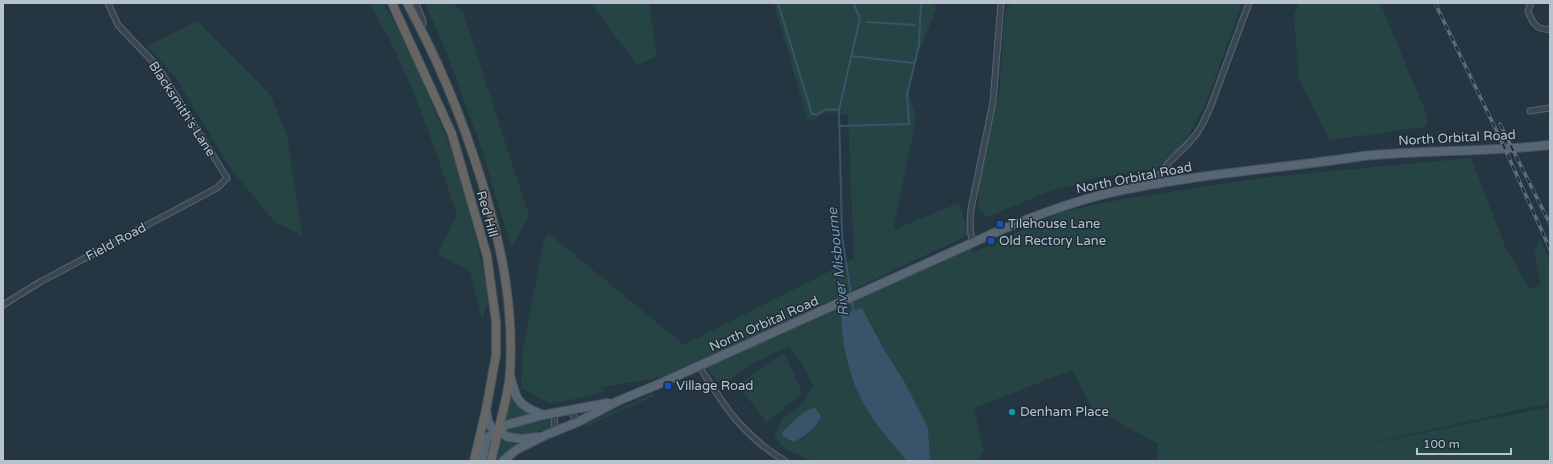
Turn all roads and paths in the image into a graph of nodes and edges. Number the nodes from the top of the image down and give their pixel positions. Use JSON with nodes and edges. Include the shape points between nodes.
{"nodes":[{"id":1,"x":108,"y":3,"type":"edge"},
{"id":2,"x":392,"y":3,"type":"edge"},
{"id":3,"x":407,"y":3,"type":"edge"},
{"id":4,"x":416,"y":3,"type":"edge"},
{"id":5,"x":1001,"y":3,"type":"edge"},
{"id":6,"x":1249,"y":3,"type":"edge"},
{"id":7,"x":1531,"y":3,"type":"edge"},
{"id":8,"x":1550,"y":29,"type":"edge"},
{"id":9,"x":422,"y":30,"type":"junction"},
{"id":10,"x":1550,"y":108,"type":"edge"},
{"id":11,"x":1530,"y":112,"type":"dead end"},
{"id":12,"x":1550,"y":145,"type":"edge"},
{"id":13,"x":227,"y":178,"type":"joint"},
{"id":14,"x":1156,"y":184,"type":"junction"},
{"id":15,"x":973,"y":242,"type":"junction"},
{"id":16,"x":3,"y":305,"type":"edge"},
{"id":17,"x":699,"y":366,"type":"junction"},
{"id":18,"x":510,"y":373,"type":"junction"},
{"id":19,"x":618,"y":401,"type":"junction"},
{"id":20,"x":486,"y":410,"type":"junction"},
{"id":21,"x":570,"y":411,"type":"junction"},
{"id":22,"x":554,"y":414,"type":"junction"},
{"id":23,"x":543,"y":415,"type":"junction"},
{"id":24,"x":578,"y":422,"type":"junction"},
{"id":25,"x":498,"y":431,"type":"junction"},
{"id":26,"x":552,"y":433,"type":"junction"},
{"id":27,"x":474,"y":461,"type":"edge"},
{"id":28,"x":482,"y":461,"type":"edge"},
{"id":29,"x":492,"y":461,"type":"edge"},
{"id":30,"x":503,"y":461,"type":"edge"},
{"id":31,"x":785,"y":461,"type":"edge"}],
"edges":[{"from":1,"to":13,"type":"street","name":"Blacksmith's Lane","via":[[118,25],[158,67]]},
{"from":2,"to":20,"type":"highway","name":"Red Hill","via":[[452,134],[487,256],[496,322],[496,355]]},
{"from":3,"to":9,"type":"highway","name":"Red Hill"},
{"from":4,"to":9,"type":"street","name":"Red Hill","via":[[423,21]]},
{"from":5,"to":15,"type":"street","via":[[993,102],[969,224]]},
{"from":6,"to":14,"type":"street","via":[[1202,125],[1195,137],[1162,170]]},
{"from":7,"to":8,"type":"street","via":[[1528,11],[1535,25]]},
{"from":9,"to":18,"type":"highway","name":"Red Hill","via":[[469,139],[502,254],[509,300]]},
{"from":10,"to":11,"type":"street"},
{"from":12,"to":14,"type":"main road","name":"North Orbital Road","via":[[1390,154]]},
{"from":13,"to":16,"type":"street","name":"Field Road","via":[[217,188]]},
{"from":14,"to":15,"type":"main road","name":"North Orbital Road","via":[[1071,203]]},
{"from":15,"to":17,"type":"main road","name":"North Orbital Road"},
{"from":17,"to":19,"type":"main road","name":"North Orbital Road"},
{"from":17,"to":31,"type":"street","via":[[720,401],[743,429]]},
{"from":18,"to":23,"type":"main road","via":[[518,399],[525,407]]},
{"from":18,"to":25,"type":"highway","name":"Red Hill"},
{"from":19,"to":21,"type":"main road","name":"North Orbital Road"},
{"from":19,"to":24,"type":"main road","name":"North Orbital Road"},
{"from":20,"to":25,"type":"main road","via":[[488,421]]},
{"from":20,"to":27,"type":"highway","name":"Red Hill"},
{"from":21,"to":22,"type":"main road","name":"North Orbital Road"},
{"from":21,"to":24,"type":"street"},
{"from":22,"to":23,"type":"main road","name":"North Orbital Road"},
{"from":22,"to":26,"type":"street"},
{"from":23,"to":25,"type":"main road","name":"North Orbital Road","via":[[506,425]]},
{"from":24,"to":26,"type":"main road","name":"North Orbital Road"},
{"from":25,"to":26,"type":"main road","via":[[512,438],[529,439]]},
{"from":25,"to":28,"type":"main road","via":[[487,438]]},
{"from":25,"to":29,"type":"highway","name":"Red Hill"},
{"from":26,"to":30,"type":"main road","name":"North Orbital Road","via":[[516,450]]}]}
